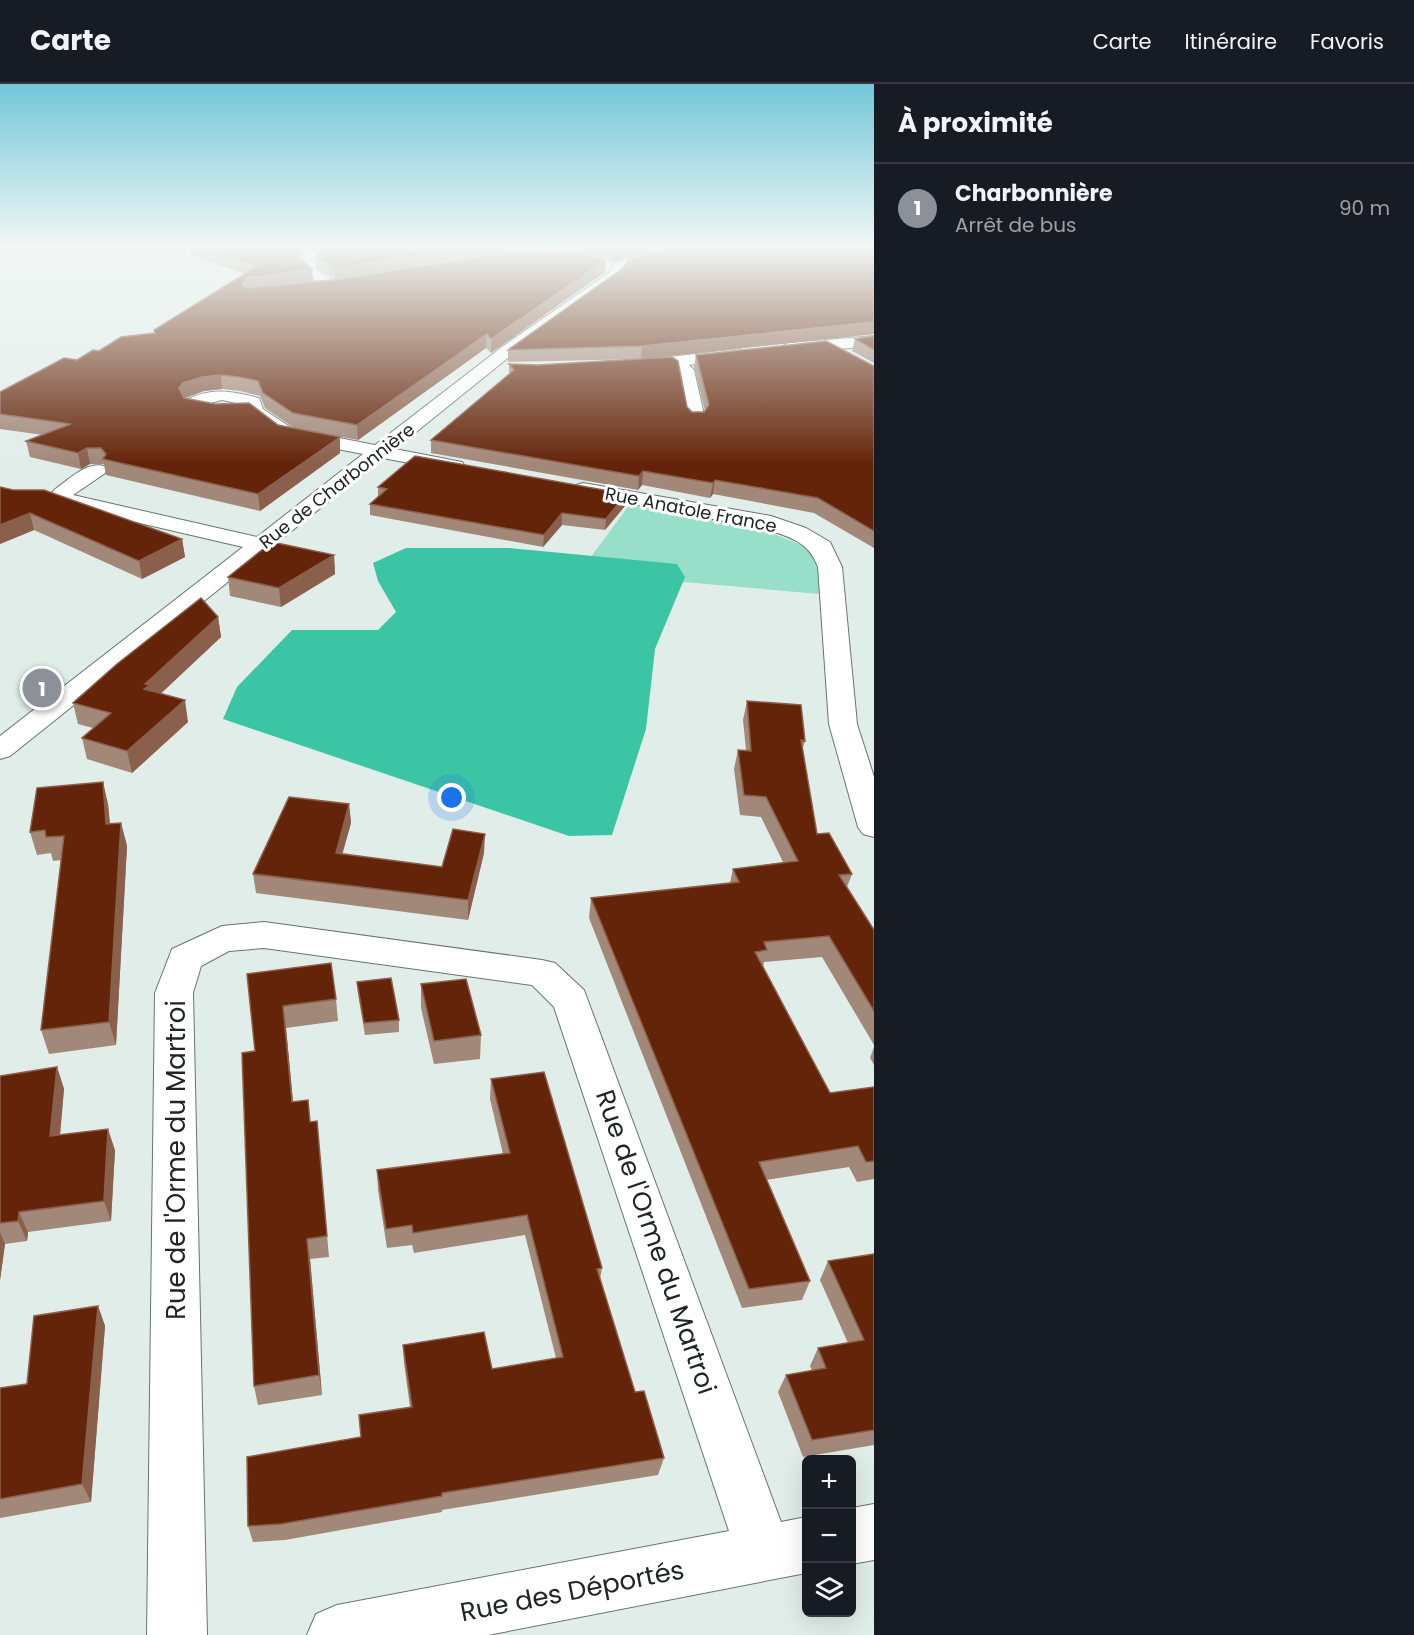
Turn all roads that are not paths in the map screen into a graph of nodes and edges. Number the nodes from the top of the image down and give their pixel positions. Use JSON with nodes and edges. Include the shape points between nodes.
{"nodes":[{"id":1,"x":552,"y":319,"type":"edge"},
{"id":2,"x":874,"y":341,"type":"edge"},
{"id":3,"x":824,"y":345,"type":"junction"},
{"id":4,"x":775,"y":350,"type":"edge"},
{"id":5,"x":753,"y":353,"type":"edge"},
{"id":6,"x":848,"y":356,"type":"edge"},
{"id":7,"x":675,"y":362,"type":"junction"},
{"id":8,"x":620,"y":367,"type":"edge"},
{"id":9,"x":488,"y":368,"type":"junction"},
{"id":10,"x":510,"y":370,"type":"edge"},
{"id":11,"x":255,"y":411,"type":"edge"},
{"id":12,"x":696,"y":419,"type":"edge"},
{"id":13,"x":380,"y":453,"type":"junction"},
{"id":14,"x":97,"y":470,"type":"dead end"},
{"id":15,"x":477,"y":470,"type":"edge"},
{"id":16,"x":558,"y":485,"type":"edge"},
{"id":17,"x":262,"y":545,"type":"junction"},
{"id":18,"x":0,"y":750,"type":"edge"},
{"id":19,"x":874,"y":827,"type":"edge"},
{"id":20,"x":874,"y":1532,"type":"edge"},
{"id":21,"x":856,"y":1535,"type":"edge"},
{"id":22,"x":786,"y":1550,"type":"edge"},
{"id":23,"x":177,"y":1635,"type":"edge"},
{"id":24,"x":337,"y":1635,"type":"edge"}],
"edges":[{"from":1,"to":9,"type":"street","name":"Rue de Charbonnière"},
{"from":2,"to":3,"type":"street"},
{"from":3,"to":4,"type":"street"},
{"from":3,"to":6,"type":"street"},
{"from":5,"to":7,"type":"street"},
{"from":7,"to":8,"type":"street"},
{"from":7,"to":12,"type":"street","via":[[686,370]]},
{"from":9,"to":10,"type":"street"},
{"from":9,"to":13,"type":"street","name":"Rue de Charbonnière"},
{"from":11,"to":13,"type":"street","via":[[287,434]]},
{"from":13,"to":15,"type":"street"},
{"from":13,"to":17,"type":"street","name":"Rue de Charbonnière"},
{"from":14,"to":17,"type":"street","via":[[52,498]]},
{"from":16,"to":19,"type":"street","name":"Rue Anatole France","via":[[771,523],[822,547],[830,567],[843,724]]},
{"from":17,"to":18,"type":"street","name":"Rue de Charbonnière"},
{"from":20,"to":21,"type":"street"},
{"from":22,"to":23,"type":"street","name":"Rue de l'Orme du Martroi","via":[[571,1000],[542,973],[264,935],[222,939],[185,958],[174,993]]},
{"from":22,"to":24,"type":"street","name":"Rue des Déportés"}]}
